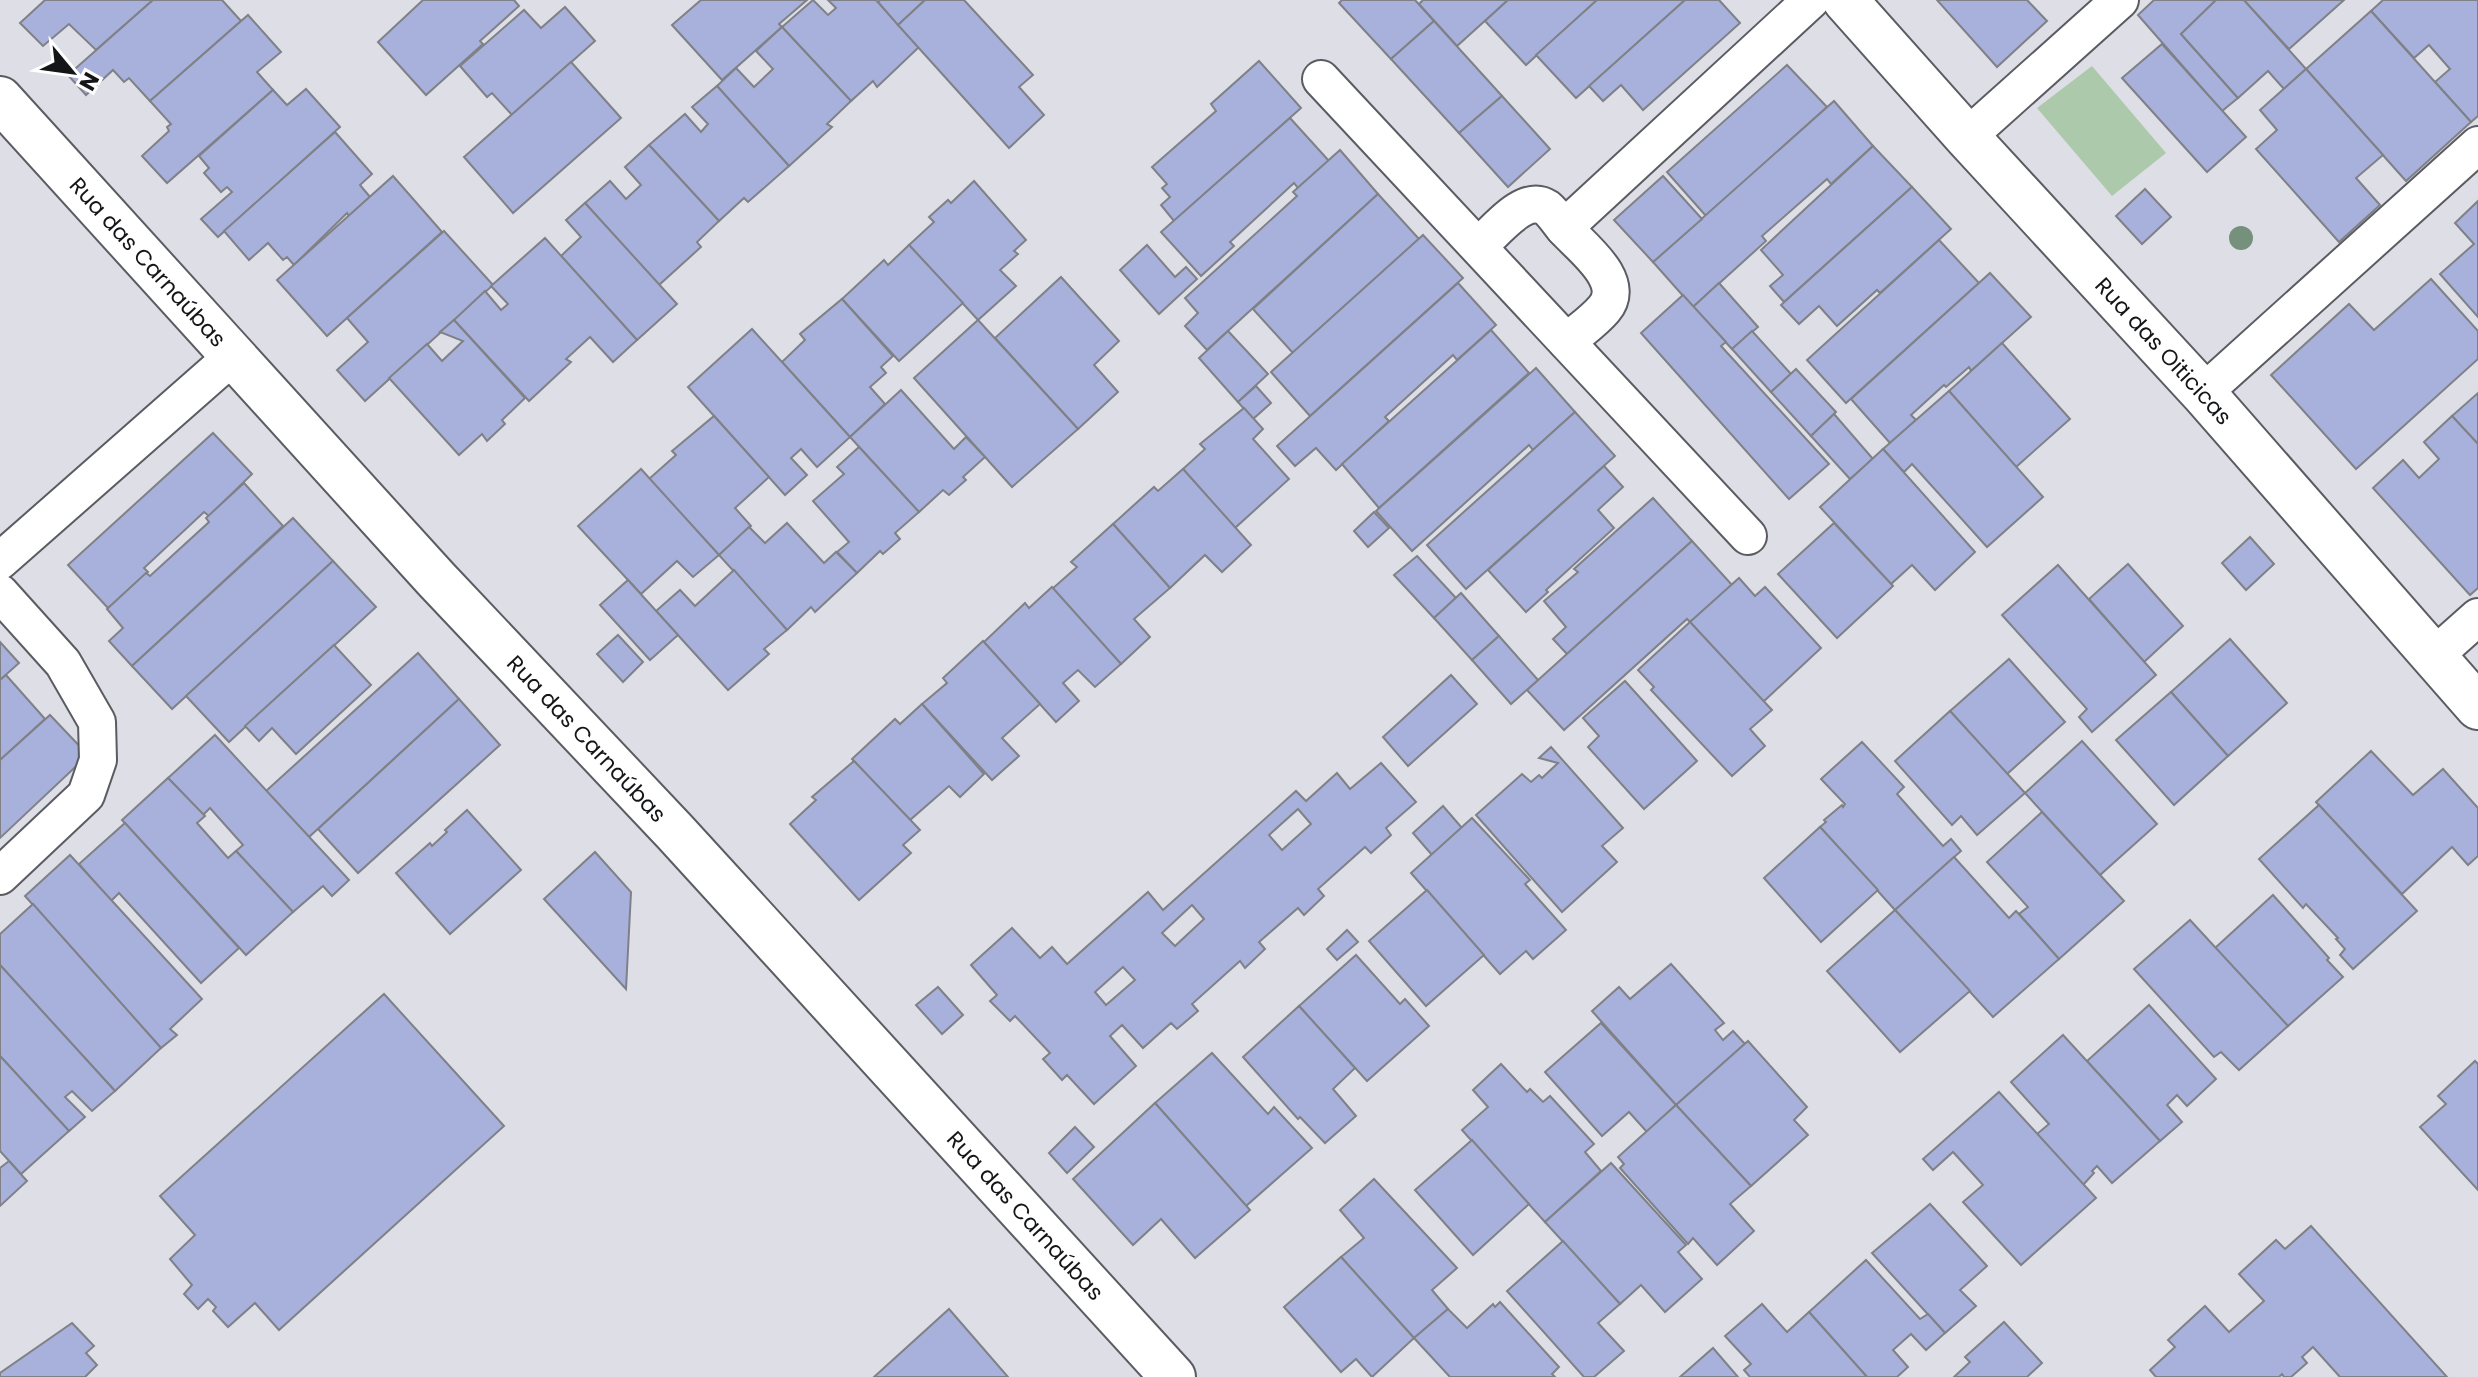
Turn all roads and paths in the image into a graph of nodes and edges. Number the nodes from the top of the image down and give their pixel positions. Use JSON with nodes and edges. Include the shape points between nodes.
{"nodes":[{"id":1,"x":1811,"y":0,"type":"edge"},
{"id":2,"x":1845,"y":0,"type":"edge"},
{"id":3,"x":2120,"y":0,"type":"edge"},
{"id":4,"x":1321,"y":79,"type":"dead end"},
{"id":5,"x":0,"y":99,"type":"edge"},
{"id":6,"x":1967,"y":137,"type":"junction"},
{"id":7,"x":2478,"y":145,"type":"edge"},
{"id":8,"x":1564,"y":228,"type":"junction"},
{"id":9,"x":1479,"y":246,"type":"junction"},
{"id":10,"x":1567,"y":342,"type":"junction"},
{"id":11,"x":233,"y":356,"type":"junction"},
{"id":12,"x":2203,"y":393,"type":"junction"},
{"id":13,"x":1748,"y":536,"type":"dead end"},
{"id":14,"x":0,"y":561,"type":"edge"},
{"id":15,"x":0,"y":593,"type":"edge"},
{"id":16,"x":2478,"y":617,"type":"edge"},
{"id":17,"x":2433,"y":657,"type":"junction"},
{"id":18,"x":2478,"y":707,"type":"edge"},
{"id":19,"x":0,"y":876,"type":"edge"},
{"id":20,"x":1173,"y":1377,"type":"edge"}],
"edges":[{"from":1,"to":8,"type":"lane"},
{"from":2,"to":6,"type":"street","name":"Rua das Oiticicas"},
{"from":3,"to":6,"type":"lane"},
{"from":4,"to":9,"type":"lane"},
{"from":5,"to":11,"type":"street","name":"Rua das Carnaúbas"},
{"from":6,"to":12,"type":"street","name":"Rua das Oiticicas"},
{"from":7,"to":12,"type":"lane"},
{"from":8,"to":9,"type":"lane","via":[[1548,209],[1534,204],[1522,208]]},
{"from":8,"to":10,"type":"lane","via":[[1607,275],[1612,292],[1606,307]]},
{"from":9,"to":10,"type":"lane"},
{"from":10,"to":13,"type":"lane"},
{"from":11,"to":14,"type":"lane"},
{"from":11,"to":20,"type":"street","name":"Rua das Carnaúbas"},
{"from":12,"to":17,"type":"street","name":"Rua das Oiticicas"},
{"from":15,"to":19,"type":"lane","via":[[63,663],[97,722],[98,760],[86,795]]},
{"from":16,"to":17,"type":"lane"},
{"from":17,"to":18,"type":"street","name":"Rua das Oiticicas"}]}
